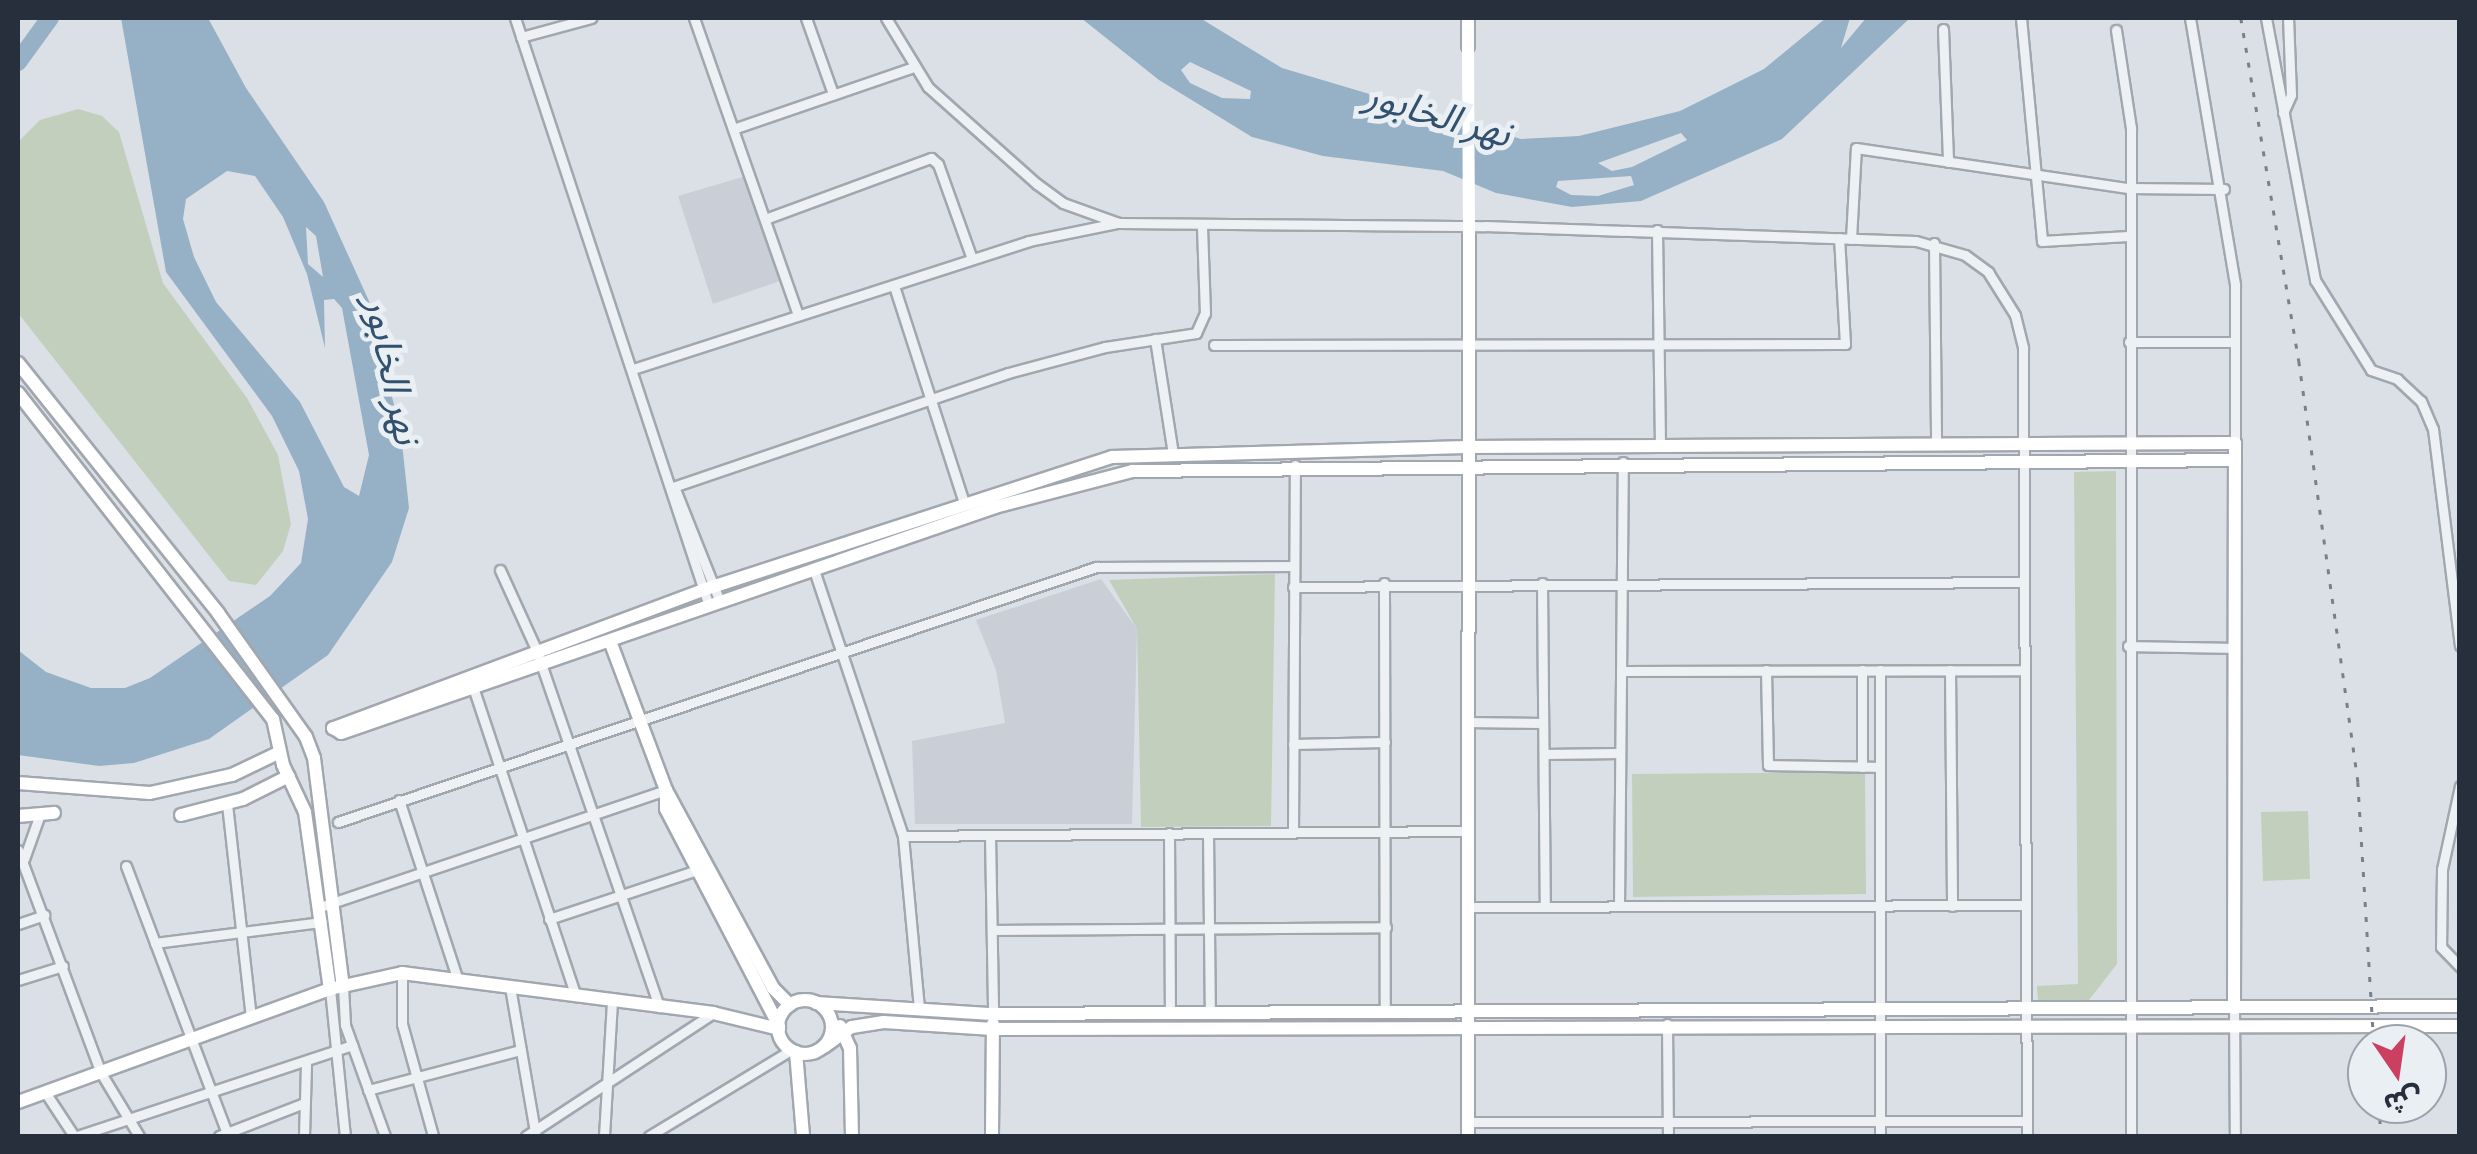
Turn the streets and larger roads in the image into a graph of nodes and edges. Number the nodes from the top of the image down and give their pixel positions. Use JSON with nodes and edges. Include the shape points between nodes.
{"nodes":[{"id":1,"x":512,"y":18,"type":"edge"},
{"id":2,"x":591,"y":18,"type":"edge"},
{"id":3,"x":694,"y":18,"type":"edge"},
{"id":4,"x":806,"y":18,"type":"edge"},
{"id":5,"x":886,"y":18,"type":"edge"},
{"id":6,"x":1468,"y":18,"type":"edge"},
{"id":7,"x":2021,"y":18,"type":"edge"},
{"id":8,"x":2190,"y":18,"type":"edge"},
{"id":9,"x":2266,"y":18,"type":"edge"},
{"id":10,"x":2288,"y":18,"type":"edge"},
{"id":11,"x":1943,"y":29,"type":"dead end"},
{"id":12,"x":2116,"y":30,"type":"dead end"},
{"id":13,"x":523,"y":41,"type":"junction"},
{"id":14,"x":911,"y":68,"type":"junction"},
{"id":15,"x":834,"y":94,"type":"junction"},
{"id":16,"x":2282,"y":114,"type":"junction"},
{"id":17,"x":733,"y":128,"type":"junction"},
{"id":18,"x":1948,"y":162,"type":"junction"},
{"id":19,"x":2038,"y":175,"type":"junction"},
{"id":20,"x":2128,"y":188,"type":"junction"},
{"id":21,"x":2224,"y":189,"type":"junction"},
{"id":22,"x":765,"y":219,"type":"junction"},
{"id":23,"x":1119,"y":223,"type":"junction"},
{"id":24,"x":1202,"y":224,"type":"junction"},
{"id":25,"x":1658,"y":230,"type":"junction"},
{"id":26,"x":2128,"y":236,"type":"junction"},
{"id":27,"x":1845,"y":238,"type":"junction"},
{"id":28,"x":1934,"y":244,"type":"junction"},
{"id":29,"x":972,"y":259,"type":"junction"},
{"id":30,"x":894,"y":286,"type":"junction"},
{"id":31,"x":798,"y":315,"type":"junction"},
{"id":32,"x":1155,"y":340,"type":"junction"},
{"id":33,"x":2129,"y":342,"type":"junction"},
{"id":34,"x":2234,"y":342,"type":"junction"},
{"id":35,"x":1214,"y":345,"type":"dead end"},
{"id":36,"x":1467,"y":346,"type":"junction"},
{"id":37,"x":1659,"y":346,"type":"junction"},
{"id":38,"x":18,"y":363,"type":"edge"},
{"id":39,"x":633,"y":369,"type":"junction"},
{"id":40,"x":18,"y":393,"type":"edge"},
{"id":41,"x":930,"y":400,"type":"junction"},
{"id":42,"x":2129,"y":441,"type":"junction"},
{"id":43,"x":2026,"y":443,"type":"junction"},
{"id":44,"x":2235,"y":443,"type":"junction"},
{"id":45,"x":1936,"y":445,"type":"junction"},
{"id":46,"x":1466,"y":447,"type":"junction"},
{"id":47,"x":1660,"y":447,"type":"junction"},
{"id":48,"x":1174,"y":454,"type":"junction"},
{"id":49,"x":1295,"y":458,"type":"junction"},
{"id":50,"x":2235,"y":460,"type":"junction"},
{"id":51,"x":2025,"y":461,"type":"junction"},
{"id":52,"x":2129,"y":461,"type":"junction"},
{"id":53,"x":1623,"y":462,"type":"junction"},
{"id":54,"x":1466,"y":463,"type":"junction"},
{"id":55,"x":673,"y":487,"type":"junction"},
{"id":56,"x":964,"y":503,"type":"junction"},
{"id":57,"x":1293,"y":566,"type":"junction"},
{"id":58,"x":500,"y":570,"type":"dead end"},
{"id":59,"x":814,"y":570,"type":"junction"},
{"id":60,"x":1384,"y":582,"type":"junction"},
{"id":61,"x":1465,"y":582,"type":"junction"},
{"id":62,"x":2024,"y":582,"type":"junction"},
{"id":63,"x":1542,"y":583,"type":"junction"},
{"id":64,"x":1622,"y":585,"type":"junction"},
{"id":65,"x":1293,"y":587,"type":"junction"},
{"id":66,"x":197,"y":588,"type":"junction"},
{"id":67,"x":709,"y":588,"type":"junction"},
{"id":68,"x":184,"y":599,"type":"junction"},
{"id":69,"x":714,"y":604,"type":"junction"},
{"id":70,"x":610,"y":640,"type":"junction"},
{"id":71,"x":2460,"y":645,"type":"edge"},
{"id":72,"x":2128,"y":646,"type":"junction"},
{"id":73,"x":2234,"y":648,"type":"junction"},
{"id":74,"x":536,"y":649,"type":"junction"},
{"id":75,"x":841,"y":650,"type":"junction"},
{"id":76,"x":541,"y":664,"type":"junction"},
{"id":77,"x":1766,"y":670,"type":"junction"},
{"id":78,"x":1862,"y":670,"type":"junction"},
{"id":79,"x":1880,"y":670,"type":"junction"},
{"id":80,"x":1950,"y":670,"type":"junction"},
{"id":81,"x":2024,"y":670,"type":"junction"},
{"id":82,"x":1621,"y":671,"type":"junction"},
{"id":83,"x":473,"y":687,"type":"junction"},
{"id":84,"x":638,"y":717,"type":"junction"},
{"id":85,"x":1465,"y":722,"type":"junction"},
{"id":86,"x":1543,"y":724,"type":"junction"},
{"id":87,"x":568,"y":742,"type":"junction"},
{"id":88,"x":1386,"y":742,"type":"junction"},
{"id":89,"x":1293,"y":744,"type":"junction"},
{"id":90,"x":280,"y":752,"type":"junction"},
{"id":91,"x":1544,"y":754,"type":"junction"},
{"id":92,"x":1620,"y":754,"type":"junction"},
{"id":93,"x":496,"y":767,"type":"junction"},
{"id":94,"x":1862,"y":767,"type":"junction"},
{"id":95,"x":1880,"y":767,"type":"junction"},
{"id":96,"x":289,"y":776,"type":"junction"},
{"id":97,"x":18,"y":784,"type":"edge"},
{"id":98,"x":2460,"y":786,"type":"edge"},
{"id":99,"x":666,"y":790,"type":"junction"},
{"id":100,"x":398,"y":800,"type":"junction"},
{"id":101,"x":227,"y":804,"type":"junction"},
{"id":102,"x":47,"y":814,"type":"joint"},
{"id":103,"x":181,"y":815,"type":"dead end"},
{"id":104,"x":18,"y":816,"type":"edge"},
{"id":105,"x":593,"y":816,"type":"junction"},
{"id":106,"x":338,"y":822,"type":"dead end"},
{"id":107,"x":1466,"y":830,"type":"junction"},
{"id":108,"x":1293,"y":832,"type":"junction"},
{"id":109,"x":1386,"y":832,"type":"junction"},
{"id":110,"x":1169,"y":833,"type":"junction"},
{"id":111,"x":1208,"y":833,"type":"junction"},
{"id":112,"x":990,"y":835,"type":"junction"},
{"id":113,"x":904,"y":836,"type":"junction"},
{"id":114,"x":522,"y":840,"type":"junction"},
{"id":115,"x":21,"y":854,"type":"edge"},
{"id":116,"x":126,"y":866,"type":"dead end"},
{"id":117,"x":697,"y":870,"type":"junction"},
{"id":118,"x":423,"y":874,"type":"junction"},
{"id":119,"x":621,"y":896,"type":"junction"},
{"id":120,"x":1545,"y":906,"type":"junction"},
{"id":121,"x":1619,"y":906,"type":"junction"},
{"id":122,"x":1880,"y":906,"type":"junction"},
{"id":123,"x":1952,"y":906,"type":"junction"},
{"id":124,"x":2025,"y":906,"type":"junction"},
{"id":125,"x":1466,"y":907,"type":"junction"},
{"id":126,"x":325,"y":911,"type":"junction"},
{"id":127,"x":44,"y":915,"type":"junction"},
{"id":128,"x":549,"y":919,"type":"junction"},
{"id":129,"x":18,"y":924,"type":"edge"},
{"id":130,"x":1386,"y":927,"type":"junction"},
{"id":131,"x":1170,"y":928,"type":"junction"},
{"id":132,"x":1209,"y":928,"type":"junction"},
{"id":133,"x":992,"y":930,"type":"junction"},
{"id":134,"x":242,"y":932,"type":"junction"},
{"id":135,"x":155,"y":943,"type":"junction"},
{"id":136,"x":62,"y":966,"type":"junction"},
{"id":137,"x":2460,"y":966,"type":"edge"},
{"id":138,"x":402,"y":973,"type":"junction"},
{"id":139,"x":18,"y":980,"type":"edge"},
{"id":140,"x":458,"y":980,"type":"junction"},
{"id":141,"x":336,"y":987,"type":"junction"},
{"id":142,"x":510,"y":987,"type":"junction"},
{"id":143,"x":576,"y":996,"type":"junction"},
{"id":144,"x":612,"y":1000,"type":"junction"},
{"id":145,"x":790,"y":1005,"type":"junction"},
{"id":146,"x":659,"y":1006,"type":"junction"},
{"id":147,"x":2460,"y":1006,"type":"edge"},
{"id":148,"x":821,"y":1007,"type":"junction"},
{"id":149,"x":2234,"y":1008,"type":"junction"},
{"id":150,"x":919,"y":1009,"type":"junction"},
{"id":151,"x":2132,"y":1010,"type":"junction"},
{"id":152,"x":1385,"y":1011,"type":"junction"},
{"id":153,"x":1210,"y":1013,"type":"junction"},
{"id":154,"x":713,"y":1014,"type":"junction"},
{"id":155,"x":1170,"y":1014,"type":"junction"},
{"id":156,"x":251,"y":1018,"type":"junction"},
{"id":157,"x":1880,"y":1020,"type":"junction"},
{"id":158,"x":2026,"y":1020,"type":"junction"},
{"id":159,"x":1467,"y":1021,"type":"junction"},
{"id":160,"x":1667,"y":1021,"type":"junction"},
{"id":161,"x":884,"y":1022,"type":"junction"},
{"id":162,"x":993,"y":1022,"type":"junction"},
{"id":163,"x":2131,"y":1026,"type":"junction"},
{"id":164,"x":2234,"y":1026,"type":"junction"},
{"id":165,"x":2460,"y":1026,"type":"edge"},
{"id":166,"x":779,"y":1027,"type":"junction"},
{"id":167,"x":844,"y":1032,"type":"junction"},
{"id":168,"x":190,"y":1040,"type":"junction"},
{"id":169,"x":352,"y":1045,"type":"junction"},
{"id":170,"x":824,"y":1046,"type":"junction"},
{"id":171,"x":850,"y":1048,"type":"junction"},
{"id":172,"x":521,"y":1050,"type":"junction"},
{"id":173,"x":794,"y":1051,"type":"junction"},
{"id":174,"x":334,"y":1052,"type":"junction"},
{"id":175,"x":306,"y":1063,"type":"junction"},
{"id":176,"x":100,"y":1073,"type":"junction"},
{"id":177,"x":415,"y":1078,"type":"junction"},
{"id":178,"x":610,"y":1080,"type":"junction"},
{"id":179,"x":368,"y":1090,"type":"junction"},
{"id":180,"x":210,"y":1091,"type":"junction"},
{"id":181,"x":45,"y":1092,"type":"junction"},
{"id":182,"x":18,"y":1102,"type":"edge"},
{"id":183,"x":304,"y":1103,"type":"junction"},
{"id":184,"x":126,"y":1120,"type":"junction"},
{"id":185,"x":2027,"y":1121,"type":"junction"},
{"id":186,"x":1954,"y":1122,"type":"junction"},
{"id":187,"x":1668,"y":1123,"type":"junction"},
{"id":188,"x":1880,"y":1124,"type":"junction"},
{"id":189,"x":1468,"y":1130,"type":"edge"},
{"id":190,"x":532,"y":1134,"type":"edge"},
{"id":191,"x":76,"y":1136,"type":"edge"},
{"id":192,"x":139,"y":1136,"type":"edge"},
{"id":193,"x":225,"y":1136,"type":"edge"},
{"id":194,"x":304,"y":1136,"type":"edge"},
{"id":195,"x":345,"y":1136,"type":"edge"},
{"id":196,"x":385,"y":1136,"type":"edge"},
{"id":197,"x":432,"y":1136,"type":"edge"},
{"id":198,"x":604,"y":1136,"type":"edge"},
{"id":199,"x":649,"y":1136,"type":"edge"},
{"id":200,"x":803,"y":1136,"type":"edge"},
{"id":201,"x":852,"y":1136,"type":"edge"},
{"id":202,"x":992,"y":1136,"type":"edge"},
{"id":203,"x":1668,"y":1136,"type":"edge"},
{"id":204,"x":1880,"y":1136,"type":"edge"},
{"id":205,"x":1954,"y":1136,"type":"edge"},
{"id":206,"x":2027,"y":1136,"type":"edge"},
{"id":207,"x":2130,"y":1136,"type":"edge"},
{"id":208,"x":2235,"y":1136,"type":"edge"}],
"edges":[{"from":1,"to":13,"type":"street"},
{"from":2,"to":13,"type":"street"},
{"from":3,"to":17,"type":"street"},
{"from":4,"to":15,"type":"street"},
{"from":5,"to":14,"type":"street"},
{"from":6,"to":36,"type":"street","bridge":true},
{"from":7,"to":19,"type":"street"},
{"from":8,"to":21,"type":"street"},
{"from":9,"to":16,"type":"street"},
{"from":10,"to":16,"type":"street","via":[[2291,95]]},
{"from":11,"to":18,"type":"street"},
{"from":12,"to":20,"type":"street","via":[[2126,64]]},
{"from":13,"to":39,"type":"street"},
{"from":14,"to":15,"type":"street"},
{"from":14,"to":23,"type":"street","via":[[1050,194]]},
{"from":15,"to":17,"type":"street"},
{"from":16,"to":71,"type":"street","via":[[2314,280],[2371,370],[2397,379],[2421,401],[2433,429]]},
{"from":17,"to":22,"type":"street"},
{"from":18,"to":19,"type":"street"},
{"from":18,"to":27,"type":"street","via":[[1856,148]]},
{"from":19,"to":20,"type":"street"},
{"from":19,"to":26,"type":"street","via":[[2042,241]]},
{"from":20,"to":21,"type":"street"},
{"from":20,"to":26,"type":"street"},
{"from":21,"to":34,"type":"street","via":[[2236,285]]},
{"from":22,"to":29,"type":"street","via":[[931,158]]},
{"from":22,"to":31,"type":"street"},
{"from":23,"to":24,"type":"street"},
{"from":23,"to":29,"type":"street"},
{"from":24,"to":25,"type":"street"},
{"from":24,"to":32,"type":"street","via":[[1202,326],[1187,337]]},
{"from":25,"to":27,"type":"street"},
{"from":25,"to":37,"type":"street"},
{"from":26,"to":33,"type":"street"},
{"from":27,"to":28,"type":"street"},
{"from":27,"to":37,"type":"street","via":[[1844,344]]},
{"from":28,"to":43,"type":"street","via":[[1978,262],[2015,314],[2023,348]]},
{"from":28,"to":45,"type":"street"},
{"from":29,"to":30,"type":"street"},
{"from":30,"to":31,"type":"street"},
{"from":30,"to":41,"type":"street"},
{"from":31,"to":39,"type":"street"},
{"from":32,"to":41,"type":"street","via":[[1080,353]]},
{"from":32,"to":48,"type":"street"},
{"from":33,"to":34,"type":"street"},
{"from":33,"to":42,"type":"street"},
{"from":34,"to":44,"type":"street"},
{"from":35,"to":36,"type":"street"},
{"from":36,"to":37,"type":"street"},
{"from":36,"to":46,"type":"street"},
{"from":37,"to":47,"type":"street"},
{"from":38,"to":66,"type":"street"},
{"from":39,"to":55,"type":"street"},
{"from":40,"to":68,"type":"street"},
{"from":41,"to":55,"type":"street"},
{"from":41,"to":56,"type":"street"},
{"from":42,"to":43,"type":"street"},
{"from":42,"to":44,"type":"street"},
{"from":42,"to":52,"type":"street"},
{"from":43,"to":45,"type":"street"},
{"from":43,"to":51,"type":"street"},
{"from":44,"to":50,"type":"street"},
{"from":45,"to":47,"type":"street"},
{"from":46,"to":47,"type":"street"},
{"from":46,"to":49,"type":"street"},
{"from":46,"to":54,"type":"street"},
{"from":48,"to":49,"type":"street"},
{"from":48,"to":56,"type":"street","via":[[1088,462]]},
{"from":49,"to":54,"type":"street"},
{"from":49,"to":57,"type":"street"},
{"from":49,"to":59,"type":"street","via":[[1086,480]]},
{"from":50,"to":52,"type":"street"},
{"from":50,"to":73,"type":"street"},
{"from":51,"to":52,"type":"street"},
{"from":51,"to":53,"type":"street"},
{"from":51,"to":62,"type":"street"},
{"from":52,"to":72,"type":"street"},
{"from":53,"to":54,"type":"street"},
{"from":53,"to":64,"type":"street"},
{"from":54,"to":61,"type":"street"},
{"from":55,"to":67,"type":"street"},
{"from":56,"to":67,"type":"street"},
{"from":57,"to":65,"type":"street"},
{"from":57,"to":75,"type":"street","via":[[1096,566]]},
{"from":58,"to":74,"type":"street"},
{"from":59,"to":69,"type":"street"},
{"from":59,"to":75,"type":"street"},
{"from":60,"to":61,"type":"street"},
{"from":60,"to":65,"type":"street"},
{"from":60,"to":88,"type":"street"},
{"from":61,"to":63,"type":"street"},
{"from":61,"to":85,"type":"street"},
{"from":62,"to":64,"type":"street"},
{"from":62,"to":81,"type":"street"},
{"from":63,"to":64,"type":"street"},
{"from":63,"to":86,"type":"street"},
{"from":64,"to":82,"type":"street"},
{"from":65,"to":89,"type":"street"},
{"from":66,"to":68,"type":"street"},
{"from":66,"to":126,"type":"street","via":[[282,700],[314,758]]},
{"from":67,"to":69,"type":"street"},
{"from":67,"to":74,"type":"street"},
{"from":68,"to":90,"type":"street","via":[[268,712]]},
{"from":69,"to":70,"type":"street"},
{"from":70,"to":76,"type":"street"},
{"from":70,"to":84,"type":"street"},
{"from":72,"to":73,"type":"street"},
{"from":72,"to":151,"type":"street"},
{"from":73,"to":149,"type":"street"},
{"from":74,"to":76,"type":"street"},
{"from":74,"to":83,"type":"street","via":[[333,728],[342,733]]},
{"from":75,"to":84,"type":"street"},
{"from":75,"to":113,"type":"street"},
{"from":76,"to":83,"type":"street"},
{"from":76,"to":87,"type":"street"},
{"from":77,"to":78,"type":"street"},
{"from":77,"to":82,"type":"street"},
{"from":77,"to":94,"type":"street","via":[[1768,766]]},
{"from":78,"to":79,"type":"street"},
{"from":78,"to":94,"type":"street"},
{"from":79,"to":80,"type":"street"},
{"from":79,"to":95,"type":"street"},
{"from":80,"to":81,"type":"street"},
{"from":80,"to":123,"type":"street"},
{"from":81,"to":124,"type":"street"},
{"from":82,"to":92,"type":"street"},
{"from":83,"to":93,"type":"street"},
{"from":84,"to":87,"type":"street"},
{"from":84,"to":99,"type":"street"},
{"from":85,"to":86,"type":"street"},
{"from":85,"to":107,"type":"street"},
{"from":86,"to":91,"type":"street"},
{"from":87,"to":93,"type":"street"},
{"from":87,"to":105,"type":"street"},
{"from":88,"to":89,"type":"street"},
{"from":88,"to":109,"type":"street"},
{"from":89,"to":108,"type":"street"},
{"from":90,"to":96,"type":"street"},
{"from":90,"to":97,"type":"street","via":[[232,775],[150,793]]},
{"from":91,"to":92,"type":"street"},
{"from":91,"to":120,"type":"street"},
{"from":92,"to":121,"type":"street"},
{"from":93,"to":100,"type":"street"},
{"from":93,"to":114,"type":"street"},
{"from":94,"to":95,"type":"street"},
{"from":95,"to":122,"type":"street"},
{"from":96,"to":101,"type":"street"},
{"from":96,"to":126,"type":"street","via":[[305,812]]},
{"from":98,"to":137,"type":"street","via":[[2442,870],[2442,947]]},
{"from":99,"to":105,"type":"street"},
{"from":99,"to":117,"type":"street","via":[[666,809]]},
{"from":99,"to":145,"type":"street","via":[[773,988]]},
{"from":100,"to":106,"type":"street"},
{"from":100,"to":118,"type":"street"},
{"from":101,"to":103,"type":"street"},
{"from":101,"to":134,"type":"street"},
{"from":102,"to":104,"type":"street"},
{"from":102,"to":115,"type":"street"},
{"from":105,"to":114,"type":"street"},
{"from":105,"to":119,"type":"street"},
{"from":107,"to":109,"type":"street"},
{"from":107,"to":125,"type":"street"},
{"from":108,"to":109,"type":"street"},
{"from":108,"to":111,"type":"street"},
{"from":109,"to":130,"type":"street"},
{"from":110,"to":111,"type":"street"},
{"from":110,"to":112,"type":"street"},
{"from":110,"to":131,"type":"street"},
{"from":111,"to":132,"type":"street"},
{"from":112,"to":113,"type":"street"},
{"from":112,"to":133,"type":"street"},
{"from":113,"to":150,"type":"street"},
{"from":114,"to":118,"type":"street"},
{"from":114,"to":128,"type":"street"},
{"from":115,"to":127,"type":"street"},
{"from":116,"to":135,"type":"street"},
{"from":117,"to":119,"type":"street"},
{"from":117,"to":166,"type":"street"},
{"from":118,"to":126,"type":"street"},
{"from":118,"to":140,"type":"street"},
{"from":119,"to":128,"type":"street"},
{"from":119,"to":146,"type":"street"},
{"from":120,"to":121,"type":"street"},
{"from":120,"to":125,"type":"street"},
{"from":121,"to":122,"type":"street"},
{"from":122,"to":123,"type":"street"},
{"from":122,"to":157,"type":"street"},
{"from":123,"to":124,"type":"street"},
{"from":124,"to":158,"type":"street"},
{"from":125,"to":159,"type":"street"},
{"from":126,"to":134,"type":"street"},
{"from":126,"to":141,"type":"street"},
{"from":126,"to":141,"type":"street"},
{"from":127,"to":129,"type":"street"},
{"from":127,"to":136,"type":"street"},
{"from":128,"to":143,"type":"street"},
{"from":130,"to":132,"type":"street"},
{"from":130,"to":152,"type":"street"},
{"from":131,"to":132,"type":"street"},
{"from":131,"to":133,"type":"street"},
{"from":131,"to":155,"type":"street"},
{"from":132,"to":153,"type":"street"},
{"from":133,"to":162,"type":"street"},
{"from":134,"to":135,"type":"street"},
{"from":134,"to":156,"type":"street"},
{"from":135,"to":168,"type":"street"},
{"from":136,"to":139,"type":"street"},
{"from":136,"to":176,"type":"street"},
{"from":138,"to":140,"type":"street"},
{"from":138,"to":141,"type":"street"},
{"from":138,"to":177,"type":"street","via":[[402,1024]]},
{"from":140,"to":142,"type":"street"},
{"from":141,"to":156,"type":"street"},
{"from":141,"to":169,"type":"street"},
{"from":141,"to":174,"type":"street"},
{"from":142,"to":143,"type":"street"},
{"from":142,"to":172,"type":"street"},
{"from":143,"to":144,"type":"street"},
{"from":144,"to":146,"type":"street"},
{"from":144,"to":178,"type":"street"},
{"from":145,"to":148,"type":"street"},
{"from":145,"to":166,"type":"street"},
{"from":146,"to":154,"type":"street"},
{"from":147,"to":149,"type":"street"},
{"from":148,"to":150,"type":"street"},
{"from":148,"to":167,"type":"street"},
{"from":148,"to":170,"type":"street","via":[[832,1029]]},
{"from":149,"to":151,"type":"street"},
{"from":149,"to":164,"type":"street"},
{"from":150,"to":162,"type":"street"},
{"from":151,"to":158,"type":"street"},
{"from":151,"to":163,"type":"street"},
{"from":152,"to":153,"type":"street"},
{"from":152,"to":159,"type":"street"},
{"from":153,"to":155,"type":"street"},
{"from":154,"to":166,"type":"street"},
{"from":154,"to":178,"type":"street"},
{"from":155,"to":162,"type":"street"},
{"from":156,"to":168,"type":"street"},
{"from":157,"to":158,"type":"street"},
{"from":157,"to":160,"type":"street"},
{"from":157,"to":188,"type":"street"},
{"from":158,"to":163,"type":"street"},
{"from":158,"to":185,"type":"street"},
{"from":159,"to":160,"type":"street"},
{"from":159,"to":162,"type":"street"},
{"from":159,"to":189,"type":"street"},
{"from":160,"to":187,"type":"street"},
{"from":161,"to":162,"type":"street"},
{"from":161,"to":167,"type":"street"},
{"from":161,"to":171,"type":"street"},
{"from":162,"to":202,"type":"street"},
{"from":163,"to":164,"type":"street"},
{"from":163,"to":207,"type":"street"},
{"from":164,"to":165,"type":"street"},
{"from":164,"to":208,"type":"street"},
{"from":166,"to":173,"type":"street"},
{"from":167,"to":170,"type":"street"},
{"from":167,"to":171,"type":"street"},
{"from":168,"to":176,"type":"street"},
{"from":168,"to":180,"type":"street"},
{"from":169,"to":174,"type":"street"},
{"from":169,"to":179,"type":"street"},
{"from":170,"to":173,"type":"street"},
{"from":171,"to":201,"type":"street"},
{"from":172,"to":177,"type":"street"},
{"from":172,"to":190,"type":"street"},
{"from":173,"to":199,"type":"street"},
{"from":173,"to":200,"type":"street"},
{"from":174,"to":175,"type":"street"},
{"from":174,"to":195,"type":"street"},
{"from":175,"to":180,"type":"street"},
{"from":175,"to":183,"type":"street"},
{"from":176,"to":181,"type":"street"},
{"from":176,"to":184,"type":"street"},
{"from":177,"to":179,"type":"street"},
{"from":177,"to":197,"type":"street"},
{"from":178,"to":190,"type":"street"},
{"from":178,"to":198,"type":"street"},
{"from":179,"to":196,"type":"street"},
{"from":180,"to":184,"type":"street"},
{"from":180,"to":193,"type":"street"},
{"from":181,"to":182,"type":"street"},
{"from":181,"to":191,"type":"street"},
{"from":183,"to":193,"type":"street"},
{"from":183,"to":194,"type":"street"},
{"from":184,"to":191,"type":"street"},
{"from":184,"to":192,"type":"street"},
{"from":185,"to":186,"type":"street"},
{"from":185,"to":206,"type":"street"},
{"from":186,"to":188,"type":"street"},
{"from":186,"to":205,"type":"street"},
{"from":187,"to":188,"type":"street"},
{"from":187,"to":189,"type":"street"},
{"from":187,"to":203,"type":"street"},
{"from":188,"to":204,"type":"street"}]}
